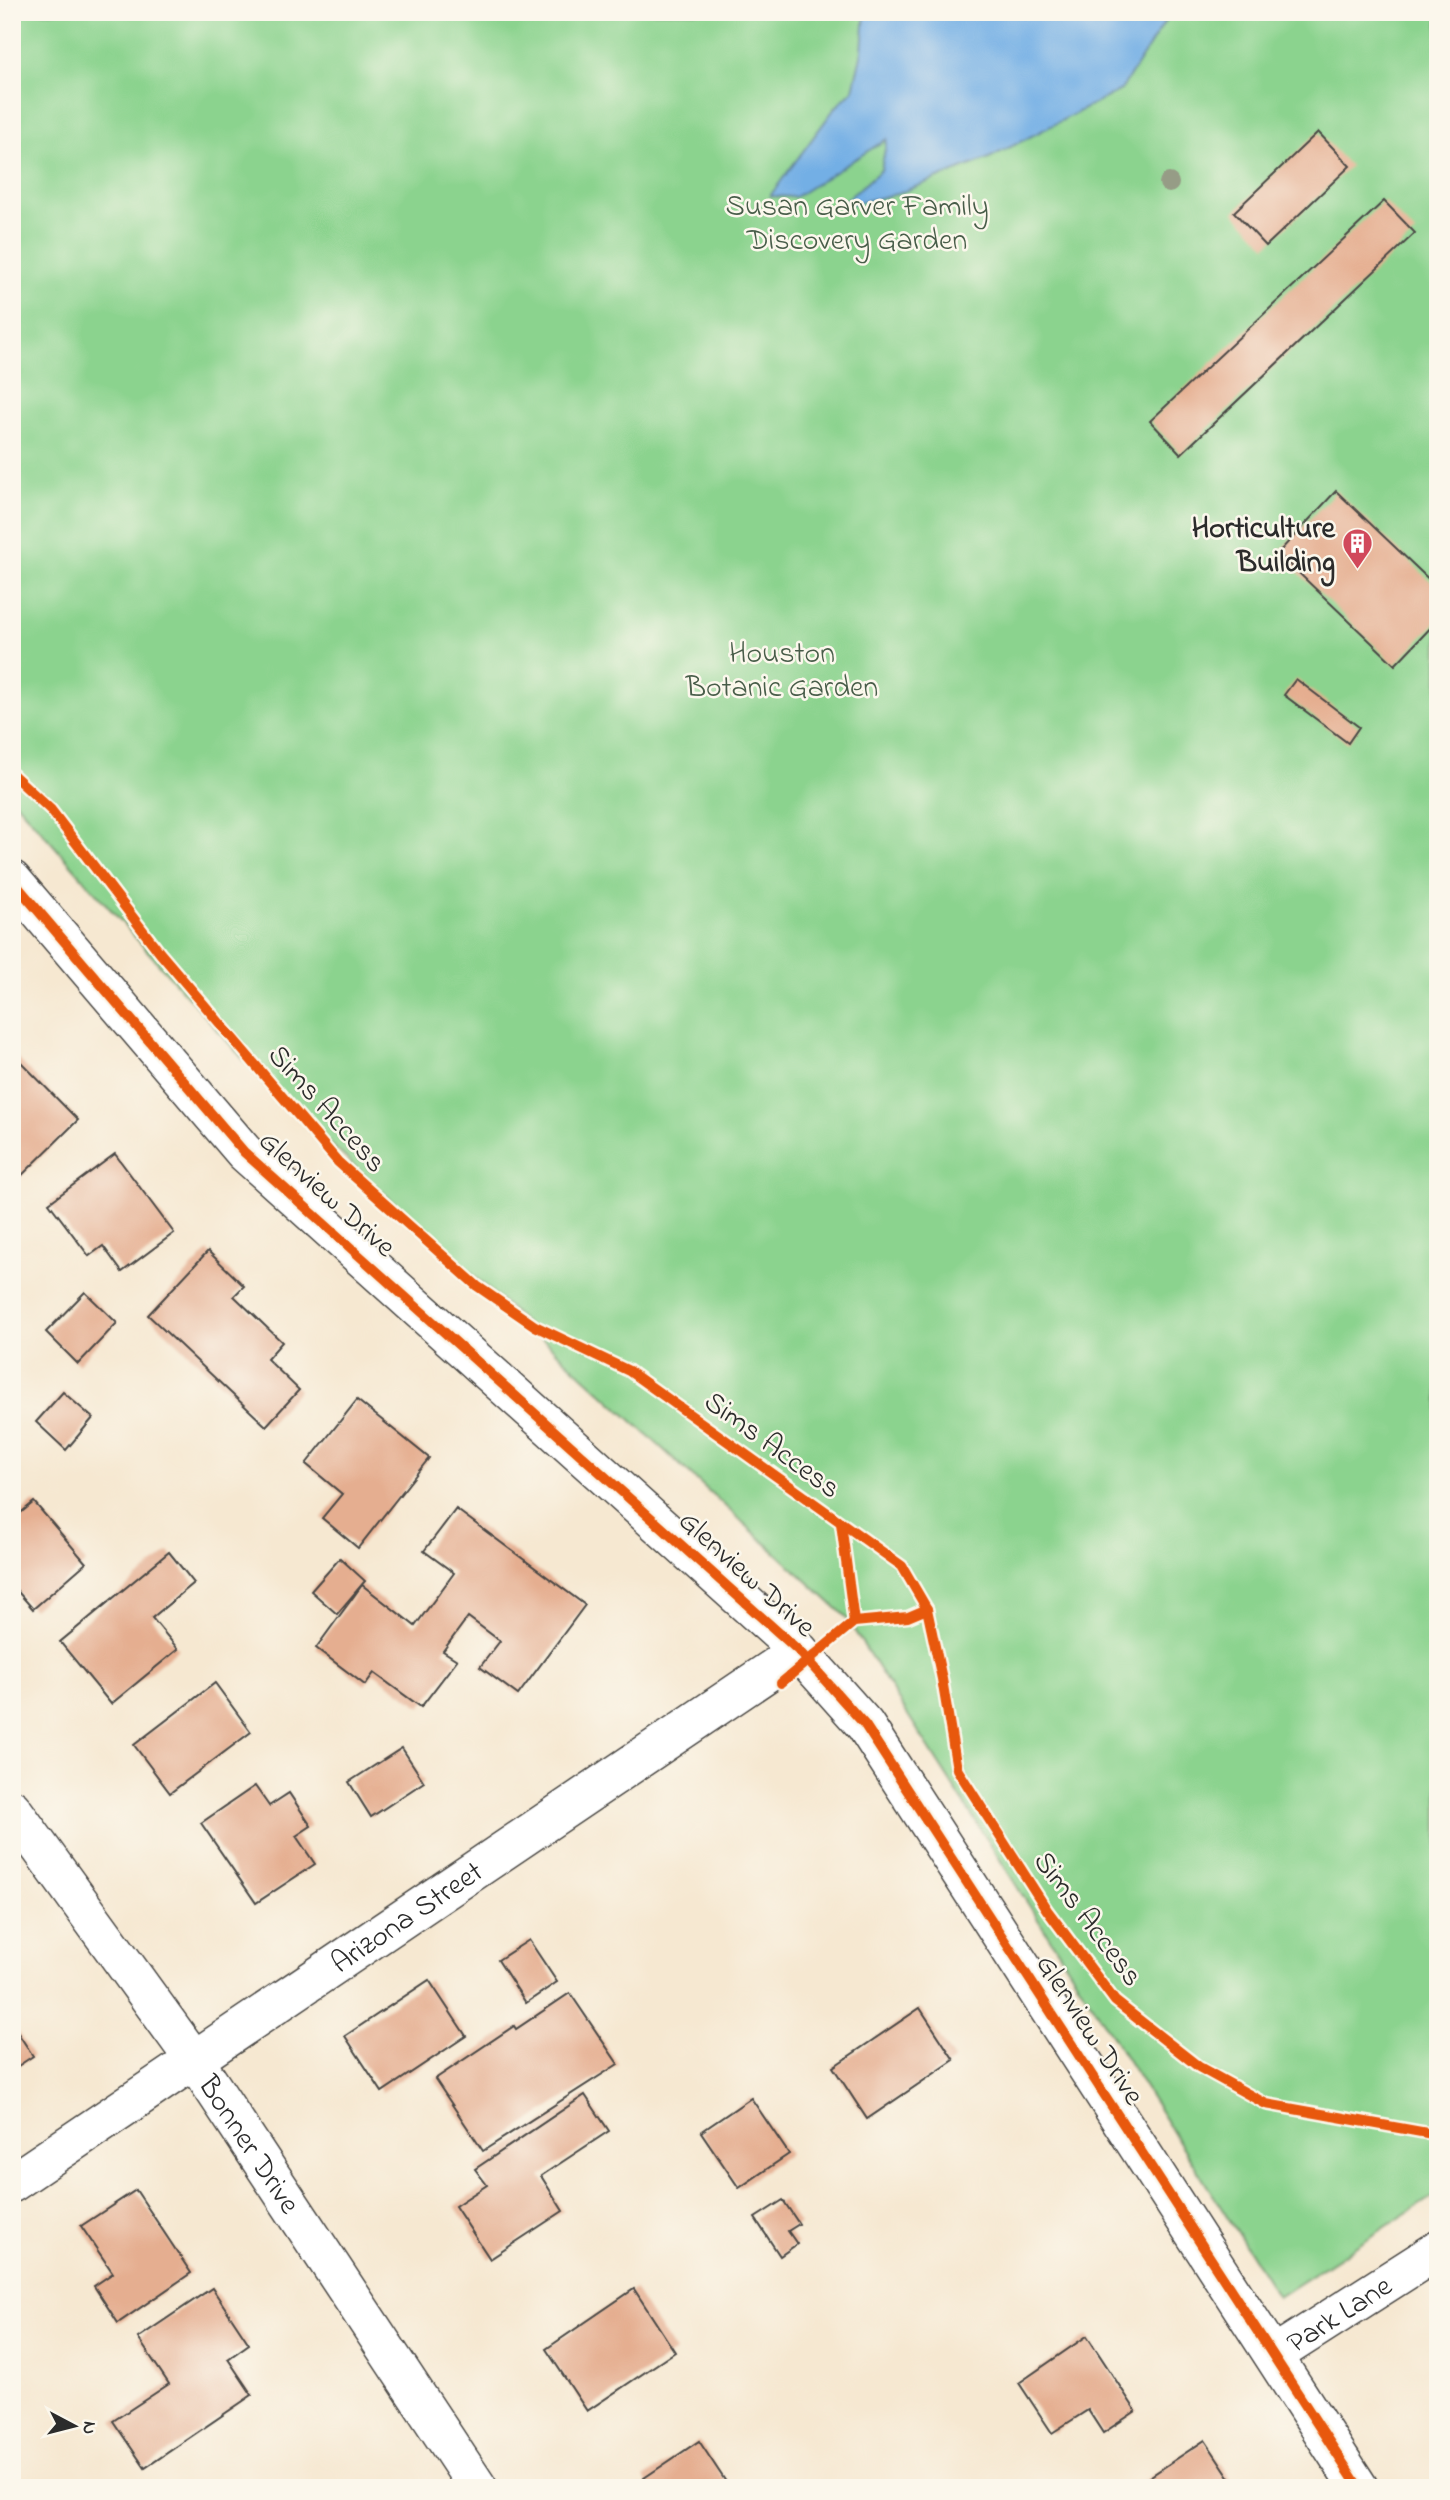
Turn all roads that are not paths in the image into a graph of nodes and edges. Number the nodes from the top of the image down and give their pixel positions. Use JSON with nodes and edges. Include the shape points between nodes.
{"nodes":[{"id":1,"x":12,"y":880,"type":"edge"},
{"id":2,"x":799,"y":1651,"type":"junction"},
{"id":3,"x":12,"y":1809,"type":"edge"},
{"id":4,"x":195,"y":2061,"type":"junction"},
{"id":5,"x":12,"y":2183,"type":"edge"},
{"id":6,"x":1438,"y":2250,"type":"edge"},
{"id":7,"x":1274,"y":2355,"type":"junction"},
{"id":8,"x":478,"y":2488,"type":"edge"},
{"id":9,"x":1359,"y":2488,"type":"edge"}],
"edges":[{"from":1,"to":2,"type":"street","name":"Glenview Drive","via":[[244,1152]]},
{"from":2,"to":4,"type":"street","name":"Arizona Street"},
{"from":2,"to":7,"type":"street","name":"Glenview Drive","via":[[865,1725]]},
{"from":3,"to":4,"type":"street","name":"Bonner Drive"},
{"from":4,"to":5,"type":"street","name":"Arizona Street"},
{"from":4,"to":8,"type":"street","name":"Bonner Drive"},
{"from":6,"to":7,"type":"street","name":"Park Lane"},
{"from":7,"to":9,"type":"street","name":"Glenview Drive"}]}
